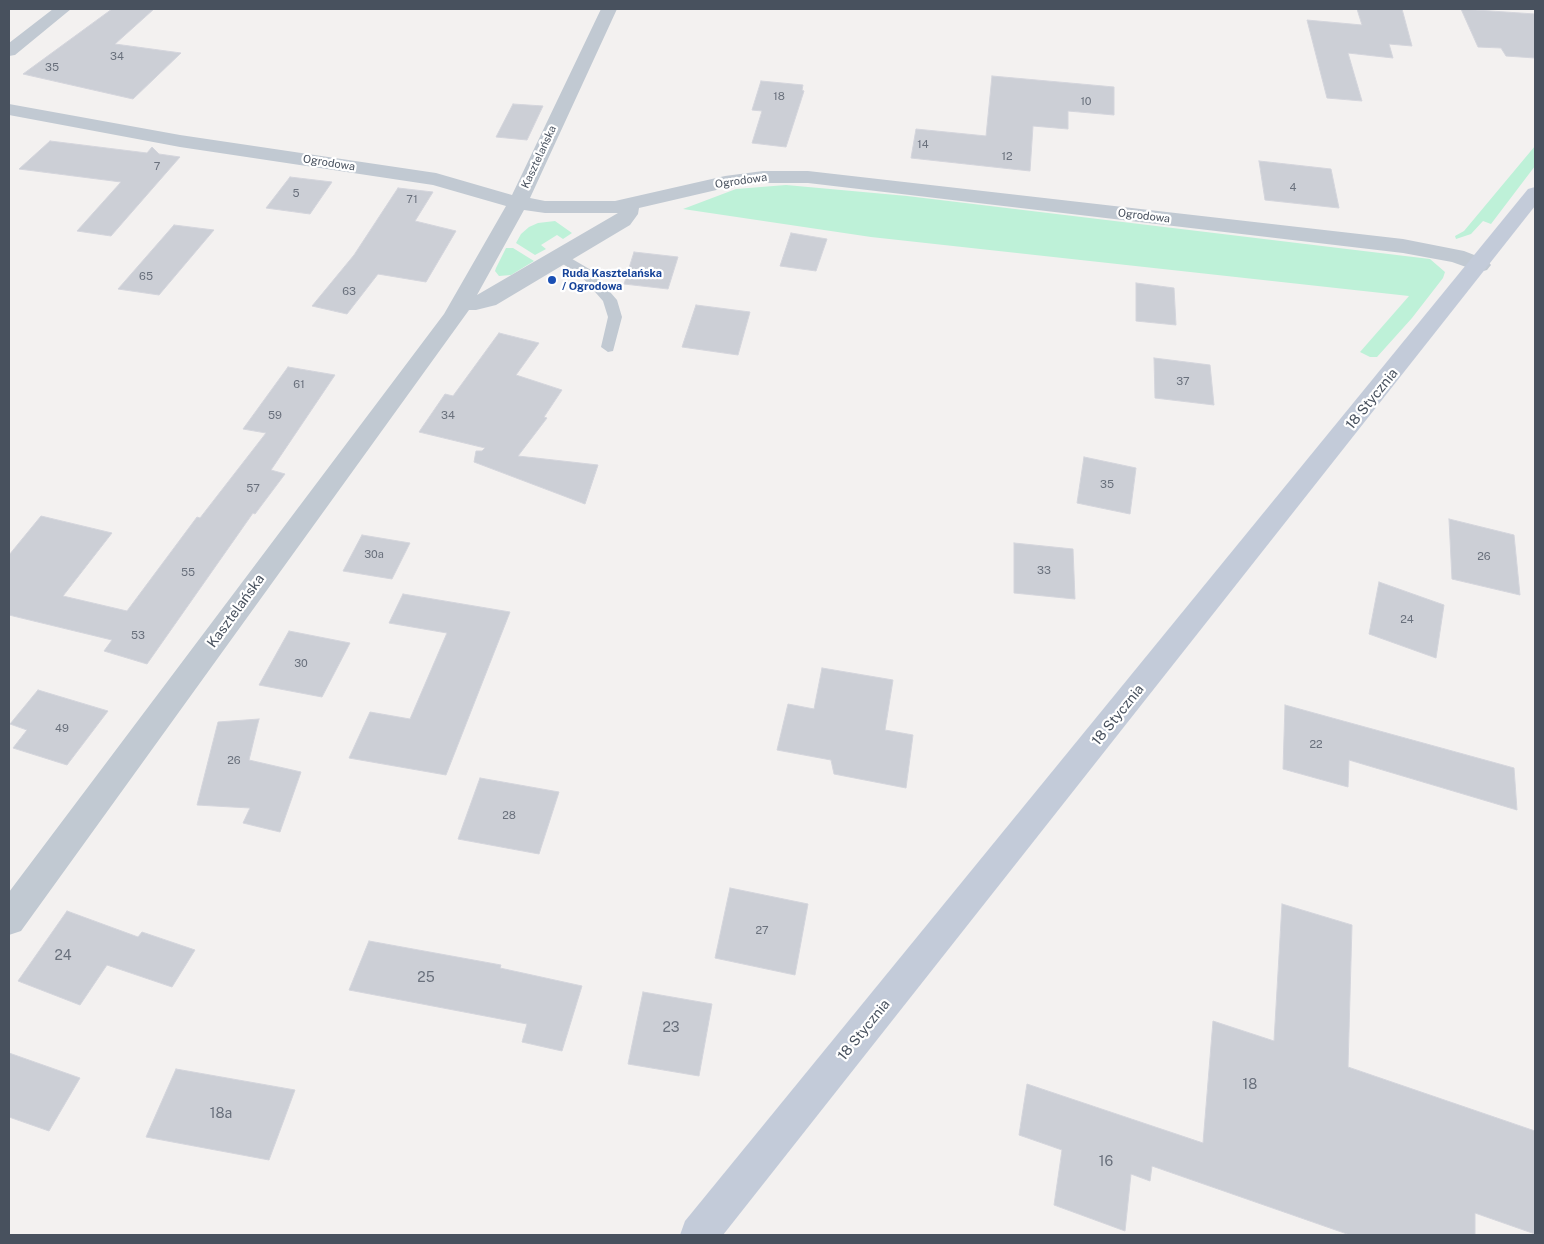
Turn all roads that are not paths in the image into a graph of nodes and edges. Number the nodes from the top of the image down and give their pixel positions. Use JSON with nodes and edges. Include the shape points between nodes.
{"nodes":[{"id":1,"x":63,"y":9,"type":"edge"},
{"id":2,"x":609,"y":9,"type":"edge"},
{"id":3,"x":9,"y":51,"type":"edge"},
{"id":4,"x":9,"y":109,"type":"edge"},
{"id":5,"x":1535,"y":193,"type":"edge"},
{"id":6,"x":518,"y":203,"type":"junction"},
{"id":7,"x":630,"y":205,"type":"junction"},
{"id":8,"x":562,"y":257,"type":"junction"},
{"id":9,"x":1480,"y":265,"type":"junction"},
{"id":10,"x":463,"y":302,"type":"junction"},
{"id":11,"x":608,"y":347,"type":"dead end"},
{"id":12,"x":9,"y":918,"type":"edge"},
{"id":13,"x":699,"y":1235,"type":"edge"}],
"edges":[{"from":1,"to":3,"type":"street"},
{"from":2,"to":6,"type":"street","name":"Kasztelańska"},
{"from":4,"to":6,"type":"street","name":"Ogrodowa","via":[[180,141],[436,179]]},
{"from":5,"to":9,"type":"main road","name":"18 Stycznia"},
{"from":6,"to":7,"type":"street","name":"Ogrodowa","via":[[592,208]]},
{"from":6,"to":10,"type":"street","name":"Kasztelańska"},
{"from":7,"to":8,"type":"street","via":[[622,220]]},
{"from":7,"to":9,"type":"street","name":"Ogrodowa","via":[[725,182],[763,177],[808,177],[1403,246],[1457,256]]},
{"from":8,"to":10,"type":"street","via":[[488,300]]},
{"from":8,"to":11,"type":"lane","via":[[586,273],[610,300],[615,317]]},
{"from":9,"to":13,"type":"main road","name":"18 Stycznia"},
{"from":10,"to":12,"type":"street","name":"Kasztelańska"}]}
